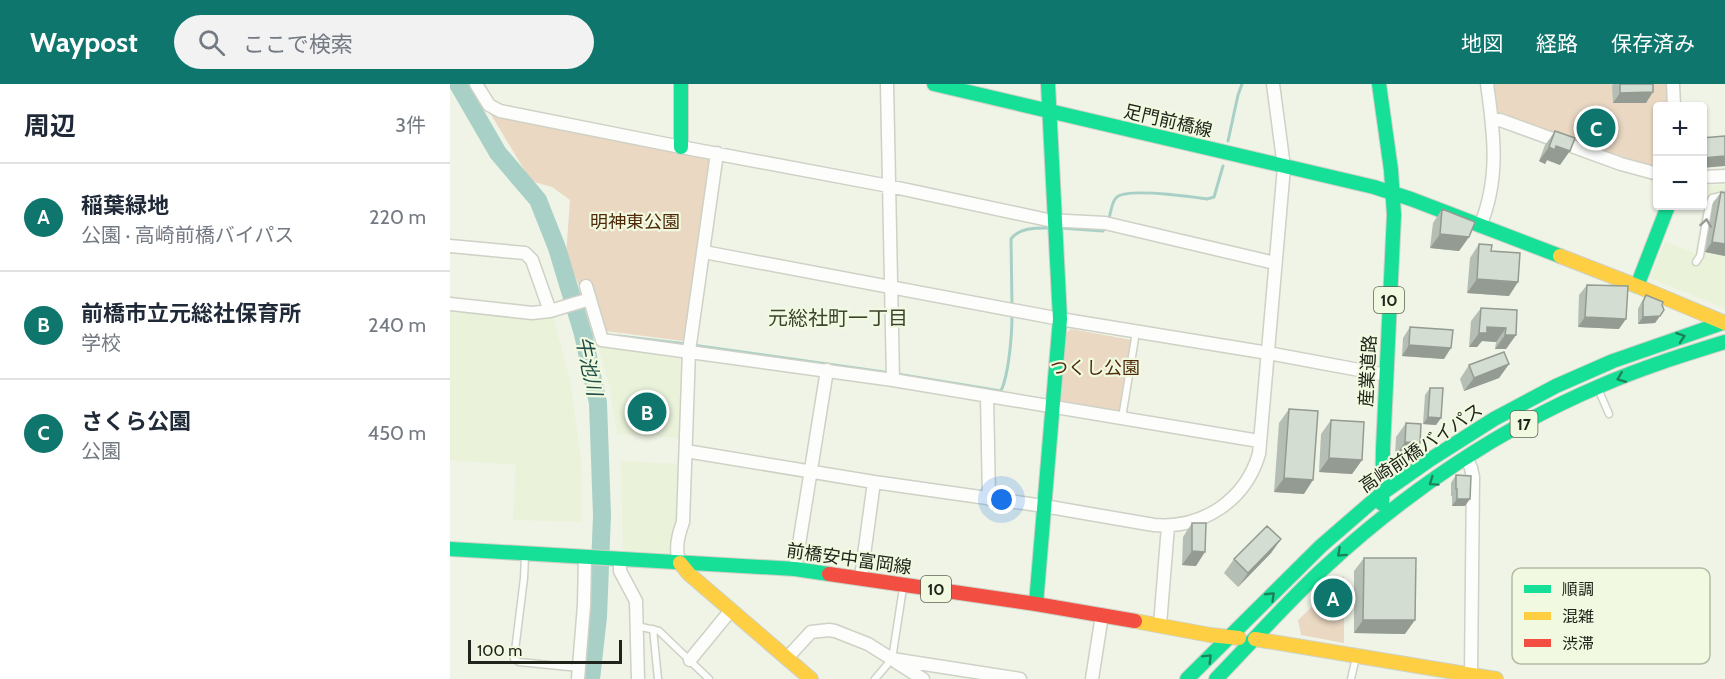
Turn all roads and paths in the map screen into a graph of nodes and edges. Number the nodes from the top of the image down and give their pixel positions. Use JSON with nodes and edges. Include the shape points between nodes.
{"nodes":[{"id":1,"x":476,"y":84,"type":"edge"},
{"id":2,"x":681,"y":84,"type":"edge"},
{"id":3,"x":887,"y":84,"type":"edge"},
{"id":4,"x":934,"y":84,"type":"edge"},
{"id":5,"x":1048,"y":84,"type":"edge"},
{"id":6,"x":1273,"y":84,"type":"edge"},
{"id":7,"x":1379,"y":84,"type":"edge"},
{"id":8,"x":1487,"y":84,"type":"edge"},
{"id":9,"x":1673,"y":84,"type":"edge"},
{"id":10,"x":1674,"y":102,"type":"edge"},
{"id":11,"x":1050,"y":112,"type":"junction"},
{"id":12,"x":1492,"y":120,"type":"junction"},
{"id":13,"x":681,"y":147,"type":"junction"},
{"id":14,"x":717,"y":153,"type":"junction"},
{"id":15,"x":1284,"y":167,"type":"junction"},
{"id":16,"x":1653,"y":172,"type":"edge"},
{"id":17,"x":1725,"y":176,"type":"edge"},
{"id":18,"x":1707,"y":177,"type":"edge"},
{"id":19,"x":889,"y":186,"type":"junction"},
{"id":20,"x":1393,"y":193,"type":"junction"},
{"id":21,"x":1725,"y":195,"type":"edge"},
{"id":22,"x":1666,"y":210,"type":"edge"},
{"id":23,"x":1054,"y":220,"type":"junction"},
{"id":24,"x":1480,"y":226,"type":"junction"},
{"id":25,"x":450,"y":246,"type":"edge"},
{"id":26,"x":704,"y":252,"type":"junction"},
{"id":27,"x":1696,"y":262,"type":"dead end"},
{"id":28,"x":1275,"y":263,"type":"junction"},
{"id":29,"x":586,"y":286,"type":"dead end"},
{"id":30,"x":1636,"y":286,"type":"junction"},
{"id":31,"x":891,"y":287,"type":"junction"},
{"id":32,"x":587,"y":300,"type":"junction"},
{"id":33,"x":450,"y":304,"type":"edge"},
{"id":34,"x":550,"y":311,"type":"junction"},
{"id":35,"x":1060,"y":319,"type":"junction"},
{"id":36,"x":1725,"y":322,"type":"edge"},
{"id":37,"x":1136,"y":331,"type":"junction"},
{"id":38,"x":1725,"y":342,"type":"edge"},
{"id":39,"x":689,"y":351,"type":"junction"},
{"id":40,"x":1268,"y":353,"type":"junction"},
{"id":41,"x":827,"y":370,"type":"junction"},
{"id":42,"x":1591,"y":371,"type":"junction"},
{"id":43,"x":1386,"y":375,"type":"junction"},
{"id":44,"x":893,"y":380,"type":"junction"},
{"id":45,"x":1598,"y":387,"type":"junction"},
{"id":46,"x":987,"y":396,"type":"junction"},
{"id":47,"x":1052,"y":407,"type":"junction"},
{"id":48,"x":1609,"y":414,"type":"dead end"},
{"id":49,"x":1122,"y":418,"type":"junction"},
{"id":50,"x":1260,"y":441,"type":"junction"},
{"id":51,"x":686,"y":451,"type":"junction"},
{"id":52,"x":1467,"y":459,"type":"junction"},
{"id":53,"x":812,"y":471,"type":"junction"},
{"id":54,"x":874,"y":482,"type":"junction"},
{"id":55,"x":1381,"y":494,"type":"junction"},
{"id":56,"x":989,"y":499,"type":"junction"},
{"id":57,"x":1044,"y":506,"type":"junction"},
{"id":58,"x":1386,"y":516,"type":"junction"},
{"id":59,"x":1168,"y":526,"type":"junction"},
{"id":60,"x":450,"y":549,"type":"edge"},
{"id":61,"x":525,"y":553,"type":"junction"},
{"id":62,"x":588,"y":557,"type":"junction"},
{"id":63,"x":617,"y":559,"type":"junction"},
{"id":64,"x":680,"y":562,"type":"junction"},
{"id":65,"x":795,"y":569,"type":"junction"},
{"id":66,"x":861,"y":578,"type":"junction"},
{"id":67,"x":904,"y":584,"type":"junction"},
{"id":68,"x":1036,"y":604,"type":"junction"},
{"id":69,"x":731,"y":610,"type":"junction"},
{"id":70,"x":1102,"y":615,"type":"junction"},
{"id":71,"x":1160,"y":624,"type":"junction"},
{"id":72,"x":637,"y":626,"type":"junction"},
{"id":73,"x":653,"y":629,"type":"junction"},
{"id":74,"x":1229,"y":637,"type":"junction"},
{"id":75,"x":1256,"y":639,"type":"junction"},
{"id":76,"x":1356,"y":657,"type":"junction"},
{"id":77,"x":787,"y":658,"type":"junction"},
{"id":78,"x":892,"y":659,"type":"junction"},
{"id":79,"x":690,"y":660,"type":"junction"},
{"id":80,"x":578,"y":674,"type":"edge"},
{"id":81,"x":1444,"y":675,"type":"edge"},
{"id":82,"x":1471,"y":675,"type":"junction"},
{"id":83,"x":638,"y":679,"type":"edge"},
{"id":84,"x":658,"y":679,"type":"edge"},
{"id":85,"x":709,"y":679,"type":"edge"},
{"id":86,"x":811,"y":679,"type":"edge"},
{"id":87,"x":875,"y":679,"type":"edge"},
{"id":88,"x":923,"y":679,"type":"edge"},
{"id":89,"x":1020,"y":679,"type":"edge"},
{"id":90,"x":1092,"y":679,"type":"edge"},
{"id":91,"x":1187,"y":679,"type":"edge"},
{"id":92,"x":1216,"y":679,"type":"edge"},
{"id":93,"x":1352,"y":679,"type":"edge"},
{"id":94,"x":1496,"y":679,"type":"edge"}],
"edges":[{"from":1,"to":13,"type":"street","via":[[489,105],[500,111]]},
{"from":2,"to":13,"type":"main road"},
{"from":3,"to":19,"type":"street"},
{"from":4,"to":11,"type":"main road","name":"足門前橋線"},
{"from":5,"to":11,"type":"main road"},
{"from":6,"to":15,"type":"street"},
{"from":7,"to":20,"type":"main road","name":"産業道路","number":"10"},
{"from":8,"to":12,"type":"street"},
{"from":9,"to":10,"type":"street"},
{"from":11,"to":15,"type":"main road","name":"足門前橋線"},
{"from":11,"to":23,"type":"main road"},
{"from":12,"to":16,"type":"street"},
{"from":12,"to":24,"type":"street","via":[[1492,184]]},
{"from":13,"to":14,"type":"street"},
{"from":14,"to":19,"type":"street"},
{"from":14,"to":26,"type":"street"},
{"from":15,"to":20,"type":"main road","name":"足門前橋線"},
{"from":15,"to":28,"type":"street"},
{"from":17,"to":18,"type":"street"},
{"from":19,"to":23,"type":"street"},
{"from":19,"to":31,"type":"street"},
{"from":20,"to":24,"type":"main road","name":"足門前橋線"},
{"from":20,"to":43,"type":"main road","name":"産業道路","number":"10"},
{"from":27,"to":21,"type":"lane","one_way":true,"via":[[1709,204],[1712,198]]},
{"from":22,"to":30,"type":"main road"},
{"from":23,"to":28,"type":"street","via":[[1102,223]]},
{"from":23,"to":35,"type":"main road"},
{"from":24,"to":30,"type":"main road","name":"足門前橋線"},
{"from":25,"to":34,"type":"street","via":[[525,253],[532,260]]},
{"from":26,"to":31,"type":"street"},
{"from":26,"to":39,"type":"street"},
{"from":28,"to":40,"type":"street"},
{"from":29,"to":32,"type":"street"},
{"from":30,"to":36,"type":"main road","name":"足門前橋線"},
{"from":31,"to":35,"type":"street"},
{"from":31,"to":44,"type":"street"},
{"from":32,"to":34,"type":"street"},
{"from":32,"to":39,"type":"street","via":[[602,340]]},
{"from":33,"to":34,"type":"street","via":[[532,313]]},
{"from":35,"to":37,"type":"street"},
{"from":35,"to":47,"type":"main road"},
{"from":42,"to":36,"type":"main road","name":"高崎前橋バイパス","number":"17","one_way":true},
{"from":37,"to":40,"type":"street"},
{"from":37,"to":49,"type":"lane"},
{"from":38,"to":45,"type":"main road","name":"高崎前橋バイパス","number":"17","one_way":true},
{"from":39,"to":41,"type":"street"},
{"from":39,"to":51,"type":"street"},
{"from":40,"to":43,"type":"street"},
{"from":40,"to":50,"type":"street"},
{"from":41,"to":44,"type":"street"},
{"from":41,"to":53,"type":"street"},
{"from":42,"to":45,"type":"lane"},
{"from":42,"to":55,"type":"main road","name":"高崎前橋バイパス","number":"17","via":[[1494,419]]},
{"from":43,"to":55,"type":"main road","name":"産業道路","number":"10"},
{"from":44,"to":46,"type":"street"},
{"from":45,"to":48,"type":"lane"},
{"from":45,"to":52,"type":"main road","name":"高崎前橋バイパス","number":"17","via":[[1549,410]]},
{"from":46,"to":47,"type":"street"},
{"from":46,"to":56,"type":"street"},
{"from":47,"to":49,"type":"street"},
{"from":47,"to":57,"type":"main road"},
{"from":49,"to":50,"type":"street"},
{"from":50,"to":59,"type":"street","via":[[1256,465],[1234,498],[1202,518]]},
{"from":51,"to":53,"type":"street"},
{"from":51,"to":64,"type":"street","via":[[683,522],[678,536]]},
{"from":52,"to":58,"type":"main road","name":"高崎前橋バイパス","number":"17","one_way":true},
{"from":52,"to":82,"type":"street","via":[[1473,477]]},
{"from":53,"to":54,"type":"street"},
{"from":53,"to":65,"type":"street"},
{"from":54,"to":56,"type":"street"},
{"from":54,"to":66,"type":"street"},
{"from":55,"to":58,"type":"main road","name":"産業道路","number":"10"},
{"from":74,"to":55,"type":"main road","name":"高崎前橋バイパス","number":"17","one_way":true,"via":[[1321,546]]},
{"from":56,"to":57,"type":"street"},
{"from":57,"to":59,"type":"street"},
{"from":57,"to":68,"type":"main road"},
{"from":58,"to":75,"type":"main road","name":"高崎前橋バイパス","number":"17","one_way":true,"via":[[1341,553]]},
{"from":59,"to":71,"type":"street"},
{"from":60,"to":61,"type":"main road","number":"10"},
{"from":61,"to":62,"type":"main road","number":"10"},
{"from":61,"to":80,"type":"lane","via":[[514,659]]},
{"from":62,"to":63,"type":"main road","number":"10"},
{"from":62,"to":80,"type":"street"},
{"from":63,"to":64,"type":"main road","name":"前橋安中富岡線","number":"10"},
{"from":63,"to":72,"type":"street","via":[[636,601]]},
{"from":64,"to":65,"type":"main road","name":"前橋安中富岡線","number":"10"},
{"from":64,"to":69,"type":"main road"},
{"from":65,"to":66,"type":"main road","name":"前橋安中富岡線","number":"10"},
{"from":66,"to":67,"type":"main road","name":"前橋安中富岡線","number":"10"},
{"from":67,"to":68,"type":"main road","name":"前橋安中富岡線","number":"10"},
{"from":67,"to":78,"type":"lane"},
{"from":68,"to":70,"type":"main road","name":"前橋安中富岡線","number":"10"},
{"from":69,"to":77,"type":"main road"},
{"from":69,"to":79,"type":"street"},
{"from":70,"to":71,"type":"main road","name":"前橋安中富岡線","number":"10"},
{"from":70,"to":90,"type":"street"},
{"from":71,"to":74,"type":"main road","name":"前橋安中富岡線","number":"10"},
{"from":72,"to":73,"type":"lane"},
{"from":72,"to":83,"type":"street"},
{"from":73,"to":79,"type":"lane"},
{"from":73,"to":84,"type":"lane"},
{"from":74,"to":75,"type":"main road","name":"前橋安中富岡線","number":"10"},
{"from":91,"to":74,"type":"main road","name":"高崎前橋バイパス","number":"17","one_way":true},
{"from":75,"to":76,"type":"main road","name":"前橋安中富岡線"},
{"from":75,"to":92,"type":"main road","name":"高崎前橋バイパス","number":"17"},
{"from":76,"to":81,"type":"main road","name":"前橋安中富岡線"},
{"from":76,"to":93,"type":"lane"},
{"from":77,"to":78,"type":"street","via":[[811,632],[829,630],[868,644]]},
{"from":77,"to":86,"type":"main road"},
{"from":78,"to":87,"type":"lane"},
{"from":78,"to":88,"type":"street"},
{"from":78,"to":89,"type":"street"},
{"from":79,"to":85,"type":"lane"},
{"from":81,"to":82,"type":"main road","name":"前橋安中富岡線"},
{"from":82,"to":94,"type":"main road","name":"前橋安中富岡線"}]}
